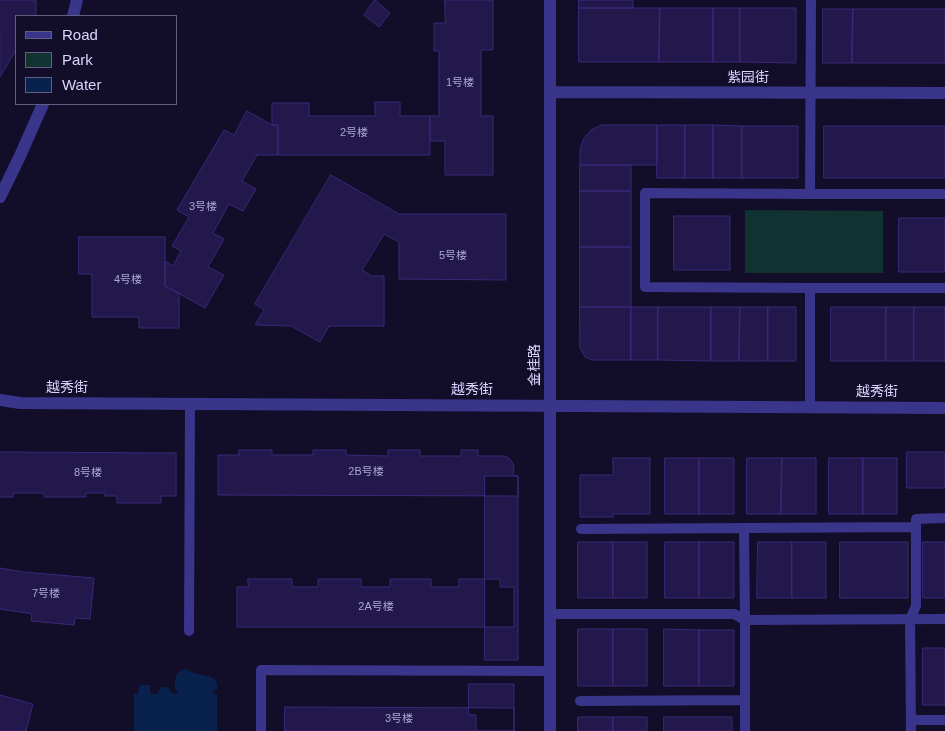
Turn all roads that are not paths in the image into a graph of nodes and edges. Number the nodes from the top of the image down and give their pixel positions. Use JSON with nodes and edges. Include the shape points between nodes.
{"nodes":[{"id":1,"x":77,"y":0,"type":"edge"},
{"id":2,"x":550,"y":0,"type":"edge"},
{"id":3,"x":812,"y":0,"type":"edge"},
{"id":4,"x":73,"y":15,"type":"edge"},
{"id":5,"x":550,"y":92,"type":"junction"},
{"id":6,"x":810,"y":93,"type":"junction"},
{"id":7,"x":945,"y":94,"type":"edge"},
{"id":8,"x":43,"y":105,"type":"edge"},
{"id":9,"x":810,"y":194,"type":"junction"},
{"id":10,"x":945,"y":194,"type":"edge"},
{"id":11,"x":0,"y":198,"type":"edge"},
{"id":12,"x":810,"y":288,"type":"junction"},
{"id":13,"x":945,"y":288,"type":"edge"},
{"id":14,"x":0,"y":400,"type":"edge"},
{"id":15,"x":190,"y":404,"type":"junction"},
{"id":16,"x":550,"y":406,"type":"junction"},
{"id":17,"x":810,"y":407,"type":"junction"},
{"id":18,"x":945,"y":408,"type":"edge"},
{"id":19,"x":945,"y":518,"type":"edge"},
{"id":20,"x":916,"y":527,"type":"junction"},
{"id":21,"x":744,"y":528,"type":"junction"},
{"id":22,"x":581,"y":529,"type":"dead end"},
{"id":23,"x":550,"y":614,"type":"junction"},
{"id":24,"x":945,"y":619,"type":"edge"},
{"id":25,"x":745,"y":620,"type":"junction"},
{"id":26,"x":910,"y":620,"type":"junction"},
{"id":27,"x":189,"y":631,"type":"dead end"},
{"id":28,"x":550,"y":671,"type":"junction"},
{"id":29,"x":745,"y":700,"type":"junction"},
{"id":30,"x":580,"y":701,"type":"dead end"},
{"id":31,"x":911,"y":720,"type":"junction"},
{"id":32,"x":945,"y":720,"type":"edge"},
{"id":33,"x":261,"y":731,"type":"edge"},
{"id":34,"x":550,"y":731,"type":"edge"},
{"id":35,"x":745,"y":731,"type":"edge"},
{"id":36,"x":911,"y":731,"type":"edge"}],
"edges":[{"from":1,"to":4,"type":"street"},
{"from":2,"to":5,"type":"street","name":"金桂路"},
{"from":3,"to":6,"type":"lane"},
{"from":5,"to":6,"type":"street","name":"紫园街"},
{"from":5,"to":16,"type":"street","name":"金桂路"},
{"from":6,"to":7,"type":"street","name":"紫园街"},
{"from":6,"to":9,"type":"lane"},
{"from":8,"to":11,"type":"street"},
{"from":9,"to":10,"type":"lane"},
{"from":9,"to":12,"type":"lane","via":[[645,193],[645,287]]},
{"from":12,"to":13,"type":"lane"},
{"from":12,"to":17,"type":"lane"},
{"from":14,"to":15,"type":"street","name":"越秀街","via":[[20,403]]},
{"from":15,"to":16,"type":"street","name":"越秀街"},
{"from":15,"to":27,"type":"lane"},
{"from":16,"to":17,"type":"street","name":"越秀街"},
{"from":16,"to":23,"type":"street","name":"金桂路"},
{"from":17,"to":18,"type":"street","name":"越秀街"},
{"from":19,"to":20,"type":"lane","via":[[916,519]]},
{"from":20,"to":21,"type":"lane"},
{"from":20,"to":26,"type":"lane","via":[[916,606]]},
{"from":21,"to":22,"type":"lane"},
{"from":21,"to":25,"type":"lane"},
{"from":23,"to":25,"type":"lane","via":[[734,614]]},
{"from":23,"to":28,"type":"street","name":"金桂路"},
{"from":24,"to":26,"type":"lane"},
{"from":25,"to":26,"type":"lane"},
{"from":25,"to":29,"type":"lane"},
{"from":26,"to":31,"type":"lane"},
{"from":28,"to":33,"type":"lane","via":[[261,670]]},
{"from":28,"to":34,"type":"street","name":"金桂路"},
{"from":29,"to":30,"type":"lane"},
{"from":29,"to":35,"type":"lane"},
{"from":31,"to":32,"type":"lane"},
{"from":31,"to":36,"type":"lane"}]}
